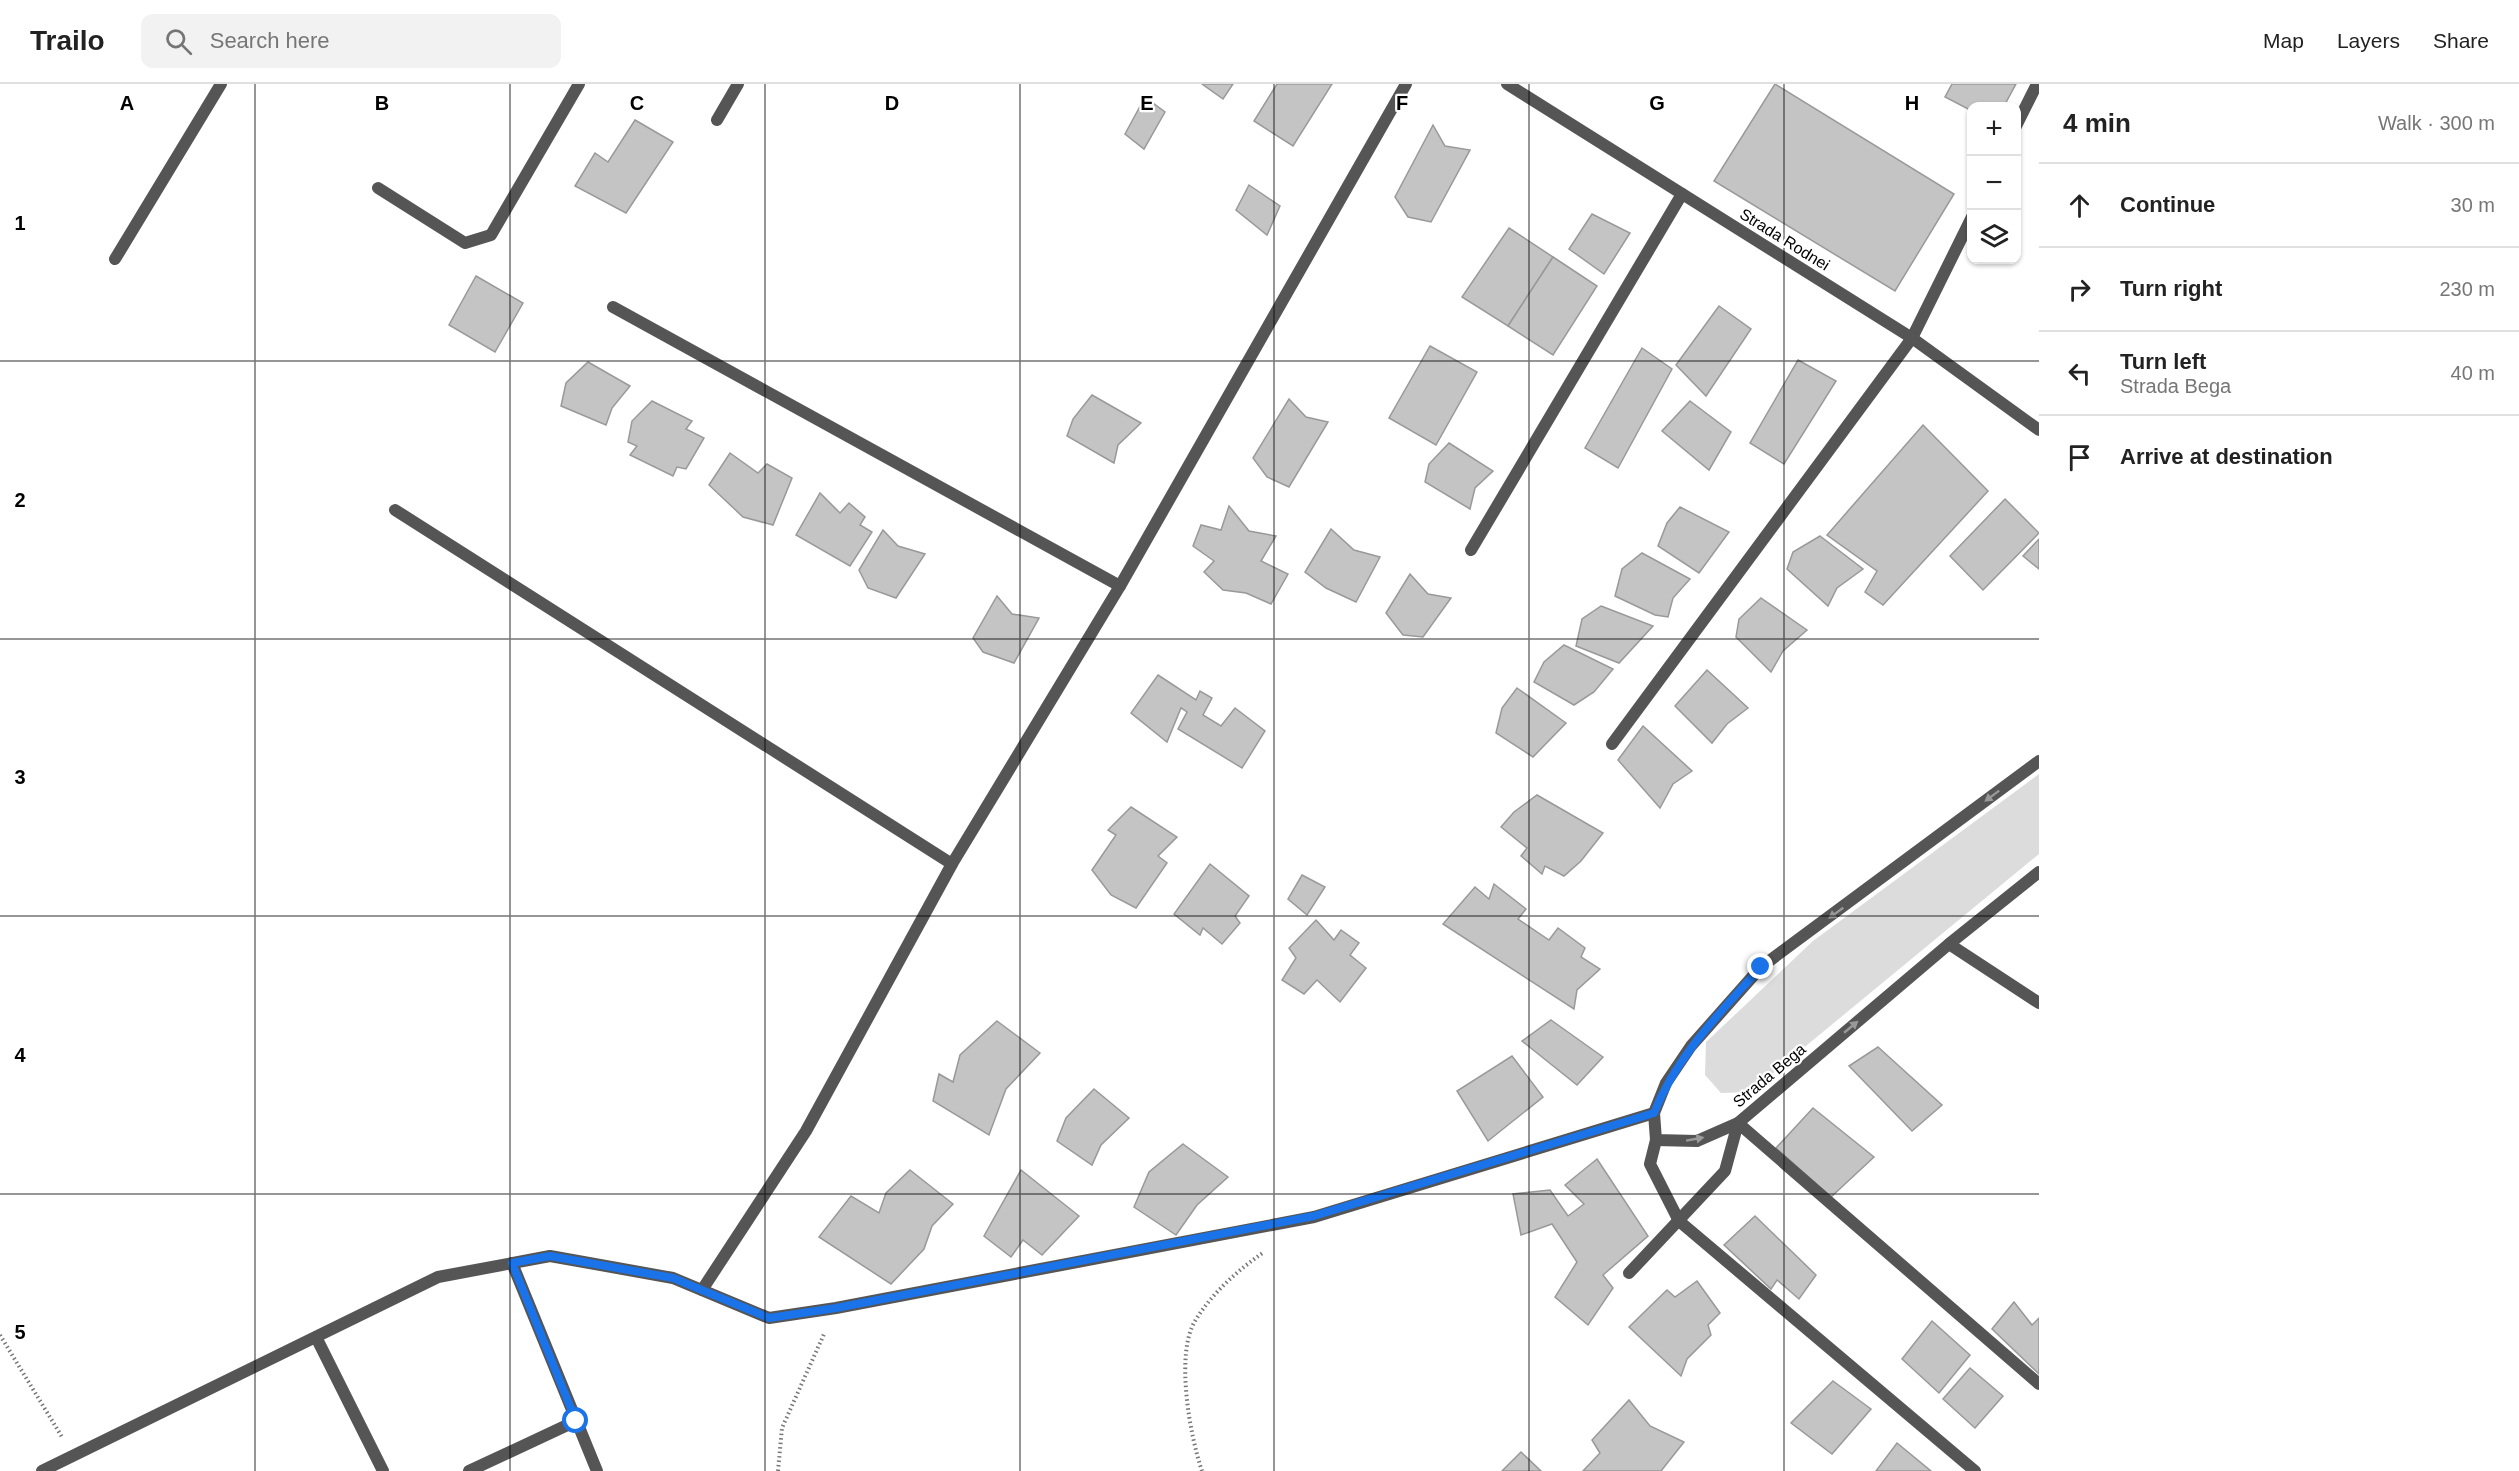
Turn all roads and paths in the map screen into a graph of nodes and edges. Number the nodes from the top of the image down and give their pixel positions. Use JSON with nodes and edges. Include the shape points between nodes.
{"nodes":[{"id":1,"x":220,"y":84,"type":"edge"},
{"id":2,"x":579,"y":84,"type":"edge"},
{"id":3,"x":738,"y":84,"type":"edge"},
{"id":4,"x":1406,"y":84,"type":"edge"},
{"id":5,"x":1507,"y":84,"type":"edge"},
{"id":6,"x":2037,"y":84,"type":"edge"},
{"id":7,"x":2021,"y":116,"type":"edge"},
{"id":8,"x":717,"y":120,"type":"dead end"},
{"id":9,"x":378,"y":188,"type":"dead end"},
{"id":10,"x":1682,"y":194,"type":"junction"},
{"id":11,"x":1967,"y":225,"type":"edge"},
{"id":12,"x":115,"y":259,"type":"dead end"},
{"id":13,"x":613,"y":307,"type":"dead end"},
{"id":14,"x":1912,"y":338,"type":"junction"},
{"id":15,"x":2039,"y":430,"type":"edge"},
{"id":16,"x":395,"y":510,"type":"dead end"},
{"id":17,"x":1471,"y":550,"type":"dead end"},
{"id":18,"x":1120,"y":586,"type":"junction"},
{"id":19,"x":1612,"y":744,"type":"dead end"},
{"id":20,"x":2039,"y":761,"type":"edge"},
{"id":21,"x":952,"y":864,"type":"junction"},
{"id":22,"x":2039,"y":872,"type":"edge"},
{"id":23,"x":1949,"y":944,"type":"junction"},
{"id":24,"x":2039,"y":1003,"type":"edge"},
{"id":25,"x":1654,"y":1113,"type":"junction"},
{"id":26,"x":1738,"y":1123,"type":"junction"},
{"id":27,"x":1656,"y":1140,"type":"junction"},
{"id":28,"x":1678,"y":1221,"type":"junction"},
{"id":29,"x":1268,"y":1249,"type":"dead end"},
{"id":30,"x":512,"y":1263,"type":"junction"},
{"id":31,"x":1629,"y":1273,"type":"dead end"},
{"id":32,"x":702,"y":1290,"type":"junction"},
{"id":33,"x":836,"y":1308,"type":"junction"},
{"id":34,"x":0,"y":1335,"type":"edge"},
{"id":35,"x":315,"y":1337,"type":"junction"},
{"id":36,"x":2039,"y":1384,"type":"edge"},
{"id":37,"x":576,"y":1421,"type":"junction"},
{"id":38,"x":73,"y":1456,"type":"junction"},
{"id":39,"x":42,"y":1471,"type":"edge"},
{"id":40,"x":383,"y":1471,"type":"edge"},
{"id":41,"x":469,"y":1471,"type":"edge"},
{"id":42,"x":597,"y":1471,"type":"edge"},
{"id":43,"x":778,"y":1471,"type":"edge"},
{"id":44,"x":1202,"y":1471,"type":"edge"},
{"id":45,"x":1975,"y":1471,"type":"edge"}],
"edges":[{"from":1,"to":12,"type":"street"},
{"from":2,"to":9,"type":"street","via":[[491,235],[465,243]]},
{"from":3,"to":8,"type":"street"},
{"from":4,"to":18,"type":"street"},
{"from":5,"to":10,"type":"street","name":"Strada Rodnei"},
{"from":6,"to":7,"type":"street"},
{"from":10,"to":14,"type":"street","name":"Strada Rodnei"},
{"from":10,"to":17,"type":"street"},
{"from":11,"to":14,"type":"street"},
{"from":13,"to":18,"type":"street"},
{"from":14,"to":15,"type":"street","name":"Strada Rodnei"},
{"from":14,"to":19,"type":"street"},
{"from":16,"to":21,"type":"street"},
{"from":18,"to":21,"type":"street"},
{"from":20,"to":25,"type":"street","one_way":true,"via":[[1761,967],[1691,1046],[1666,1083]]},
{"from":21,"to":32,"type":"street","via":[[806,1131]]},
{"from":22,"to":23,"type":"street","name":"Strada Bega"},
{"from":23,"to":24,"type":"street"},
{"from":26,"to":23,"type":"street","name":"Strada Bega","one_way":true},
{"from":25,"to":27,"type":"street"},
{"from":25,"to":33,"type":"street","via":[[1314,1216]]},
{"from":27,"to":26,"type":"street","name":"Strada Bega","one_way":true,"via":[[1696,1141]]},
{"from":26,"to":28,"type":"street","via":[[1725,1171]]},
{"from":26,"to":36,"type":"street"},
{"from":27,"to":28,"type":"street","via":[[1650,1164]]},
{"from":28,"to":31,"type":"street"},
{"from":28,"to":45,"type":"street"},
{"from":29,"to":44,"type":"path","via":[[1240,1269],[1194,1322],[1187,1347],[1186,1397],[1192,1444]]},
{"from":30,"to":32,"type":"street","via":[[550,1256],[673,1278]]},
{"from":30,"to":35,"type":"street","via":[[438,1277]]},
{"from":30,"to":37,"type":"street"},
{"from":32,"to":33,"type":"street","via":[[769,1318]]},
{"from":33,"to":43,"type":"path","via":[[782,1428]]},
{"from":34,"to":38,"type":"path"},
{"from":35,"to":38,"type":"street"},
{"from":35,"to":40,"type":"street"},
{"from":37,"to":41,"type":"street"},
{"from":37,"to":42,"type":"street"},
{"from":38,"to":39,"type":"street"}]}
